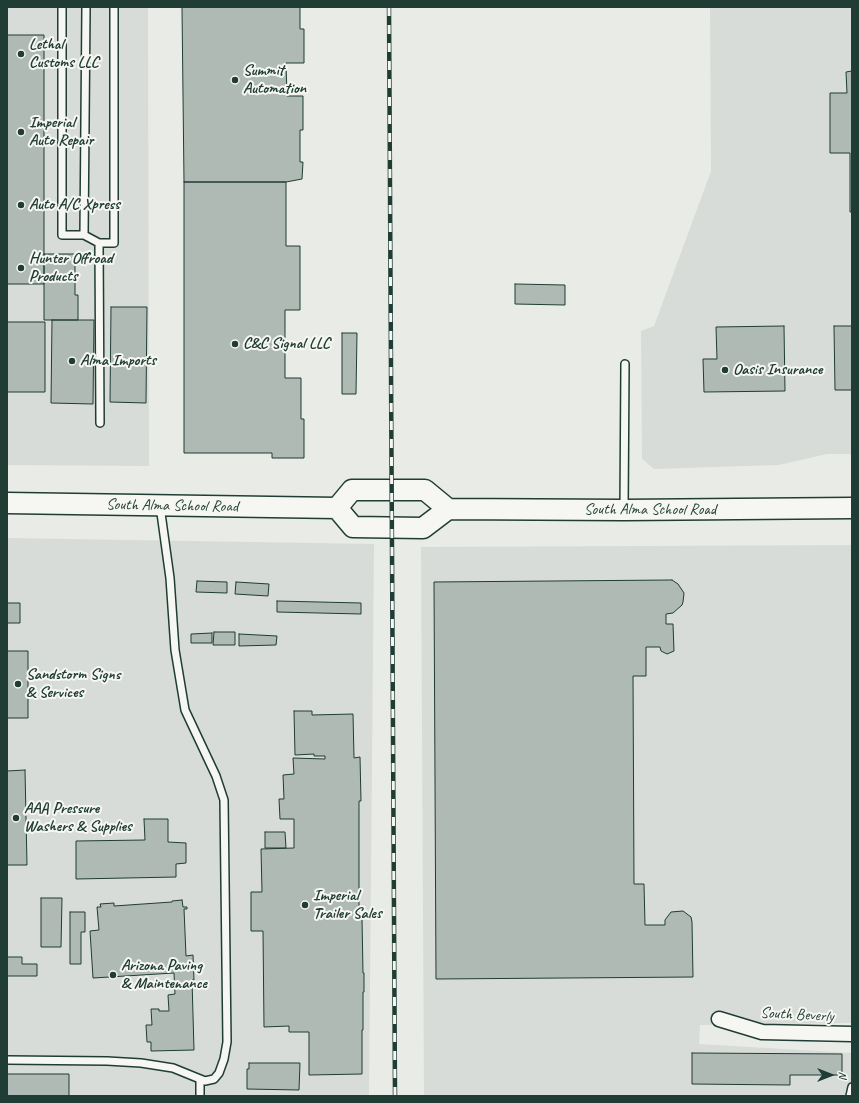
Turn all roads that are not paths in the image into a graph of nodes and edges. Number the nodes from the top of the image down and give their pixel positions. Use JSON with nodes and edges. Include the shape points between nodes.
{"nodes":[{"id":1,"x":62,"y":7,"type":"edge"},
{"id":2,"x":86,"y":7,"type":"edge"},
{"id":3,"x":114,"y":7,"type":"edge"},
{"id":4,"x":84,"y":235,"type":"junction"},
{"id":5,"x":99,"y":243,"type":"junction"},
{"id":6,"x":625,"y":364,"type":"dead end"},
{"id":7,"x":100,"y":423,"type":"dead end"},
{"id":8,"x":7,"y":503,"type":"edge"},
{"id":9,"x":160,"y":506,"type":"junction"},
{"id":10,"x":337,"y":508,"type":"junction"},
{"id":11,"x":852,"y":508,"type":"edge"},
{"id":12,"x":448,"y":510,"type":"junction"},
{"id":13,"x":624,"y":510,"type":"junction"},
{"id":14,"x":719,"y":1019,"type":"dead end"},
{"id":15,"x":852,"y":1034,"type":"edge"},
{"id":16,"x":7,"y":1060,"type":"edge"},
{"id":17,"x":200,"y":1079,"type":"junction"},
{"id":18,"x":852,"y":1087,"type":"edge"},
{"id":19,"x":200,"y":1096,"type":"edge"},
{"id":20,"x":850,"y":1096,"type":"edge"}],
"edges":[{"from":1,"to":4,"type":"lane","via":[[62,235]]},
{"from":2,"to":4,"type":"lane"},
{"from":3,"to":5,"type":"lane","via":[[114,243]]},
{"from":4,"to":5,"type":"lane"},
{"from":5,"to":7,"type":"lane"},
{"from":6,"to":13,"type":"lane"},
{"from":8,"to":9,"type":"main road","name":"South Alma School Road"},
{"from":9,"to":10,"type":"main road","name":"South Alma School Road"},
{"from":9,"to":17,"type":"lane","via":[[170,578],[175,650],[185,710],[216,776],[224,800],[227,1042],[219,1073],[214,1079]]},
{"from":10,"to":12,"type":"main road","via":[[353,527],[408,528],[423,528]]},
{"from":10,"to":12,"type":"main road","via":[[352,490],[425,490]]},
{"from":11,"to":13,"type":"main road","name":"South Alma School Road"},
{"from":12,"to":13,"type":"main road","name":"South Alma School Road"},
{"from":14,"to":15,"type":"street","name":"South Beverly","via":[[762,1032]]},
{"from":16,"to":17,"type":"lane","via":[[141,1062],[173,1068]]},
{"from":17,"to":19,"type":"lane"},
{"from":18,"to":20,"type":"lane"}]}
